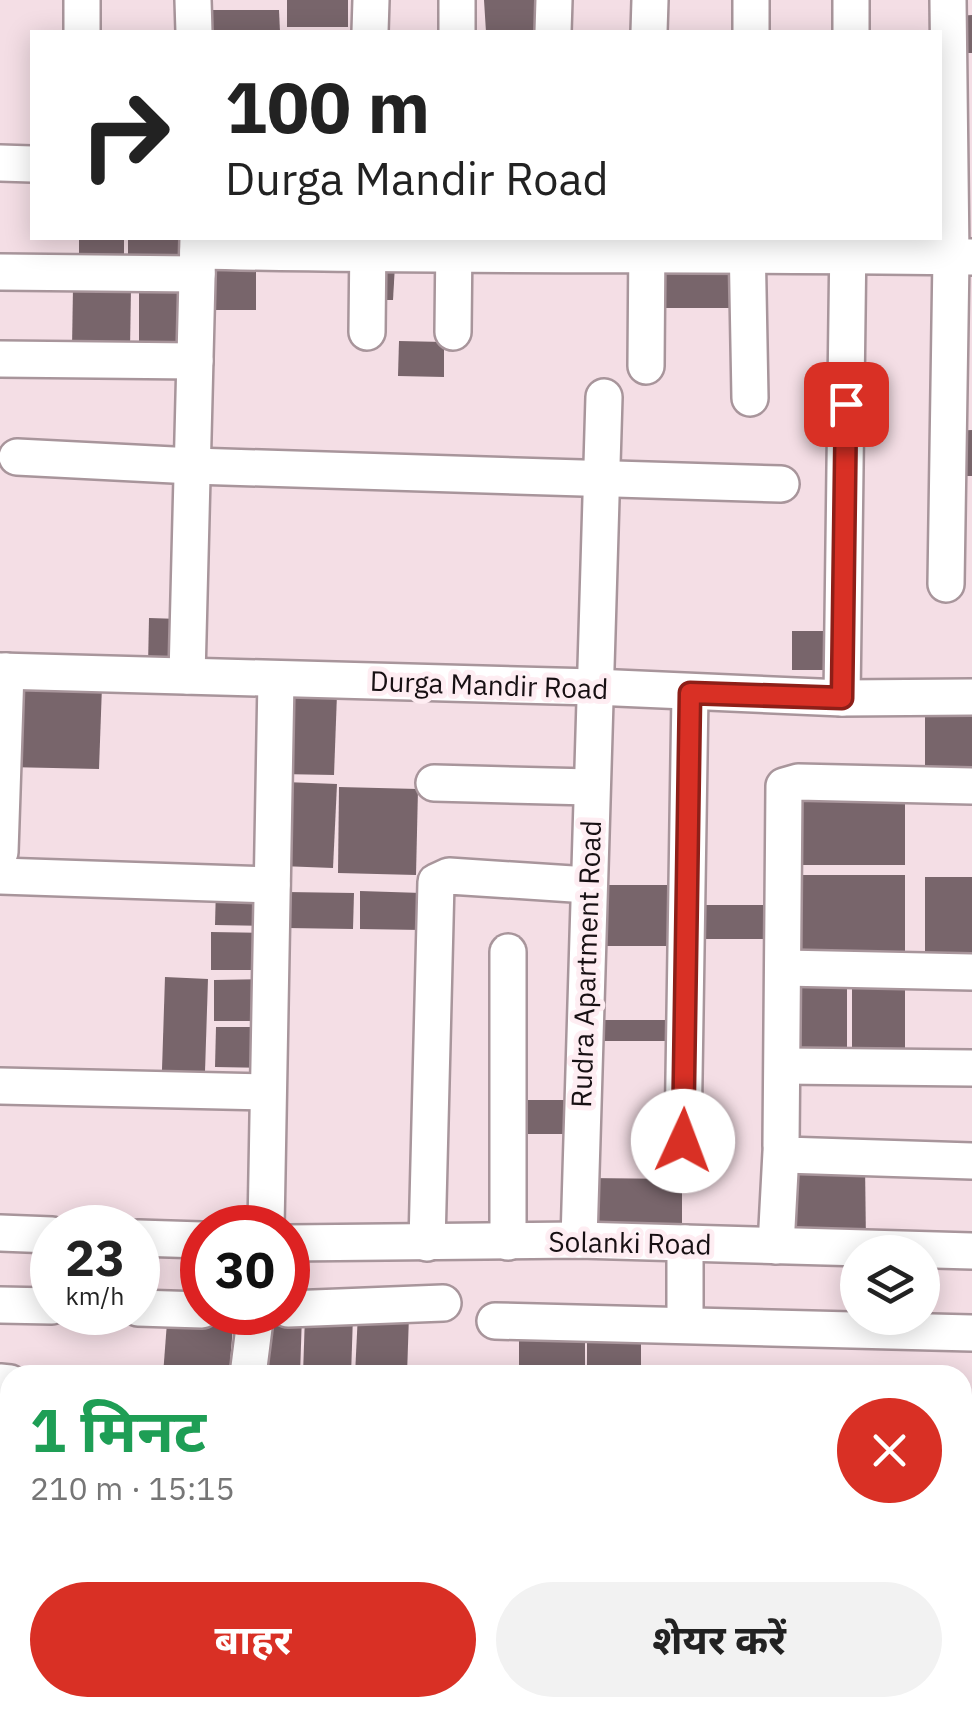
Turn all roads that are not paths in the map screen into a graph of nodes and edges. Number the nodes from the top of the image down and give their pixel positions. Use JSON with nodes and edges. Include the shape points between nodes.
{"nodes":[{"id":1,"x":82,"y":0,"type":"edge"},
{"id":2,"x":193,"y":0,"type":"edge"},
{"id":3,"x":371,"y":0,"type":"edge"},
{"id":4,"x":457,"y":0,"type":"edge"},
{"id":5,"x":554,"y":0,"type":"edge"},
{"id":6,"x":650,"y":0,"type":"edge"},
{"id":7,"x":751,"y":0,"type":"edge"},
{"id":8,"x":851,"y":0,"type":"edge"},
{"id":9,"x":948,"y":0,"type":"edge"},
{"id":10,"x":82,"y":30,"type":"edge"},
{"id":11,"x":194,"y":30,"type":"edge"},
{"id":12,"x":370,"y":30,"type":"edge"},
{"id":13,"x":457,"y":30,"type":"edge"},
{"id":14,"x":553,"y":30,"type":"edge"},
{"id":15,"x":648,"y":30,"type":"edge"},
{"id":16,"x":751,"y":30,"type":"edge"},
{"id":17,"x":850,"y":30,"type":"edge"},
{"id":18,"x":0,"y":163,"type":"edge"},
{"id":19,"x":30,"y":164,"type":"edge"},
{"id":20,"x":368,"y":245,"type":"edge"},
{"id":21,"x":747,"y":246,"type":"edge"},
{"id":22,"x":454,"y":247,"type":"edge"},
{"id":23,"x":647,"y":247,"type":"edge"},
{"id":24,"x":848,"y":247,"type":"edge"},
{"id":25,"x":197,"y":254,"type":"edge"},
{"id":26,"x":962,"y":257,"type":"edge"},
{"id":27,"x":0,"y":272,"type":"edge"},
{"id":28,"x":367,"y":332,"type":"dead end"},
{"id":29,"x":452,"y":332,"type":"dead end"},
{"id":30,"x":0,"y":358,"type":"edge"},
{"id":31,"x":195,"y":362,"type":"junction"},
{"id":32,"x":646,"y":366,"type":"dead end"},
{"id":33,"x":604,"y":397,"type":"dead end"},
{"id":34,"x":750,"y":398,"type":"dead end"},
{"id":35,"x":17,"y":457,"type":"dead end"},
{"id":36,"x":193,"y":466,"type":"junction"},
{"id":37,"x":600,"y":478,"type":"junction"},
{"id":38,"x":781,"y":484,"type":"dead end"},
{"id":39,"x":946,"y":584,"type":"dead end"},
{"id":40,"x":3,"y":671,"type":"edge"},
{"id":41,"x":187,"y":676,"type":"junction"},
{"id":42,"x":276,"y":680,"type":"junction"},
{"id":43,"x":594,"y":687,"type":"junction"},
{"id":44,"x":690,"y":693,"type":"junction"},
{"id":45,"x":972,"y":697,"type":"edge"},
{"id":46,"x":842,"y":698,"type":"junction"},
{"id":47,"x":434,"y":784,"type":"dead end"},
{"id":48,"x":972,"y":786,"type":"edge"},
{"id":49,"x":591,"y":787,"type":"junction"},
{"id":50,"x":0,"y":852,"type":"edge"},
{"id":51,"x":0,"y":876,"type":"edge"},
{"id":52,"x":272,"y":884,"type":"junction"},
{"id":53,"x":588,"y":885,"type":"junction"},
{"id":54,"x":508,"y":952,"type":"dead end"},
{"id":55,"x":784,"y":968,"type":"junction"},
{"id":56,"x":972,"y":972,"type":"edge"},
{"id":57,"x":783,"y":1066,"type":"junction"},
{"id":58,"x":972,"y":1068,"type":"edge"},
{"id":59,"x":0,"y":1086,"type":"edge"},
{"id":60,"x":266,"y":1092,"type":"junction"},
{"id":61,"x":683,"y":1141,"type":"dead end"},
{"id":62,"x":781,"y":1152,"type":"junction"},
{"id":63,"x":972,"y":1162,"type":"edge"},
{"id":64,"x":266,"y":1205,"type":"edge"},
{"id":65,"x":0,"y":1233,"type":"edge"},
{"id":66,"x":30,"y":1234,"type":"edge"},
{"id":67,"x":579,"y":1240,"type":"junction"},
{"id":68,"x":508,"y":1242,"type":"junction"},
{"id":69,"x":310,"y":1243,"type":"edge"},
{"id":70,"x":427,"y":1244,"type":"junction"},
{"id":71,"x":684,"y":1244,"type":"junction"},
{"id":72,"x":776,"y":1246,"type":"junction"},
{"id":73,"x":972,"y":1252,"type":"edge"},
{"id":74,"x":443,"y":1303,"type":"dead end"},
{"id":75,"x":0,"y":1305,"type":"edge"},
{"id":76,"x":30,"y":1306,"type":"edge"},
{"id":77,"x":310,"y":1309,"type":"edge"},
{"id":78,"x":494,"y":1321,"type":"dead end"},
{"id":79,"x":684,"y":1325,"type":"junction"},
{"id":80,"x":972,"y":1333,"type":"edge"},
{"id":81,"x":253,"y":1335,"type":"edge"},
{"id":82,"x":249,"y":1365,"type":"edge"}],
"edges":[{"from":1,"to":10,"type":"street"},
{"from":2,"to":11,"type":"street"},
{"from":3,"to":12,"type":"street"},
{"from":4,"to":13,"type":"street"},
{"from":5,"to":14,"type":"street"},
{"from":6,"to":15,"type":"street"},
{"from":7,"to":16,"type":"street"},
{"from":8,"to":17,"type":"street"},
{"from":9,"to":26,"type":"street"},
{"from":18,"to":19,"type":"street"},
{"from":20,"to":22,"type":"street"},
{"from":20,"to":25,"type":"street"},
{"from":20,"to":28,"type":"street"},
{"from":21,"to":23,"type":"street"},
{"from":21,"to":24,"type":"street"},
{"from":21,"to":34,"type":"street"},
{"from":22,"to":23,"type":"street"},
{"from":22,"to":29,"type":"street"},
{"from":23,"to":32,"type":"street"},
{"from":24,"to":26,"type":"street"},
{"from":24,"to":46,"type":"street"},
{"from":25,"to":27,"type":"street"},
{"from":25,"to":31,"type":"street"},
{"from":26,"to":39,"type":"street"},
{"from":30,"to":31,"type":"street"},
{"from":31,"to":36,"type":"street"},
{"from":33,"to":37,"type":"street","name":"Rudra Apartment Road"},
{"from":35,"to":36,"type":"street"},
{"from":36,"to":37,"type":"street"},
{"from":36,"to":41,"type":"street"},
{"from":37,"to":38,"type":"street"},
{"from":37,"to":43,"type":"street","name":"Rudra Apartment Road"},
{"from":40,"to":41,"type":"street","name":"Durga Mandir Road"},
{"from":40,"to":50,"type":"street"},
{"from":41,"to":42,"type":"street","name":"Durga Mandir Road"},
{"from":42,"to":43,"type":"street","name":"Durga Mandir Road"},
{"from":42,"to":52,"type":"street"},
{"from":43,"to":44,"type":"street","name":"Durga Mandir Road"},
{"from":43,"to":49,"type":"street","name":"Rudra Apartment Road"},
{"from":44,"to":46,"type":"street","name":"Durga Mandir Road"},
{"from":44,"to":61,"type":"street"},
{"from":45,"to":46,"type":"street","name":"Durga Mandir Road"},
{"from":47,"to":49,"type":"street"},
{"from":48,"to":55,"type":"street","via":[[784,786]]},
{"from":49,"to":53,"type":"street","name":"Rudra Apartment Road"},
{"from":51,"to":52,"type":"street"},
{"from":52,"to":60,"type":"street"},
{"from":53,"to":67,"type":"street","name":"Rudra Apartment Road"},
{"from":53,"to":70,"type":"street","via":[[449,876],[436,882]]},
{"from":54,"to":68,"type":"street"},
{"from":55,"to":56,"type":"street"},
{"from":55,"to":57,"type":"street"},
{"from":57,"to":58,"type":"street"},
{"from":57,"to":62,"type":"street"},
{"from":59,"to":60,"type":"street"},
{"from":60,"to":64,"type":"street"},
{"from":62,"to":63,"type":"street"},
{"from":62,"to":72,"type":"street"},
{"from":65,"to":66,"type":"street"},
{"from":67,"to":68,"type":"street","name":"Solanki Road"},
{"from":67,"to":71,"type":"street","name":"Solanki Road"},
{"from":68,"to":70,"type":"street","name":"Solanki Road"},
{"from":69,"to":70,"type":"street","name":"Solanki Road"},
{"from":71,"to":72,"type":"street","name":"Solanki Road"},
{"from":71,"to":79,"type":"street"},
{"from":72,"to":73,"type":"street","name":"Solanki Road"},
{"from":74,"to":77,"type":"street"},
{"from":75,"to":76,"type":"street"},
{"from":78,"to":79,"type":"street"},
{"from":79,"to":80,"type":"street"},
{"from":81,"to":82,"type":"street"}]}
